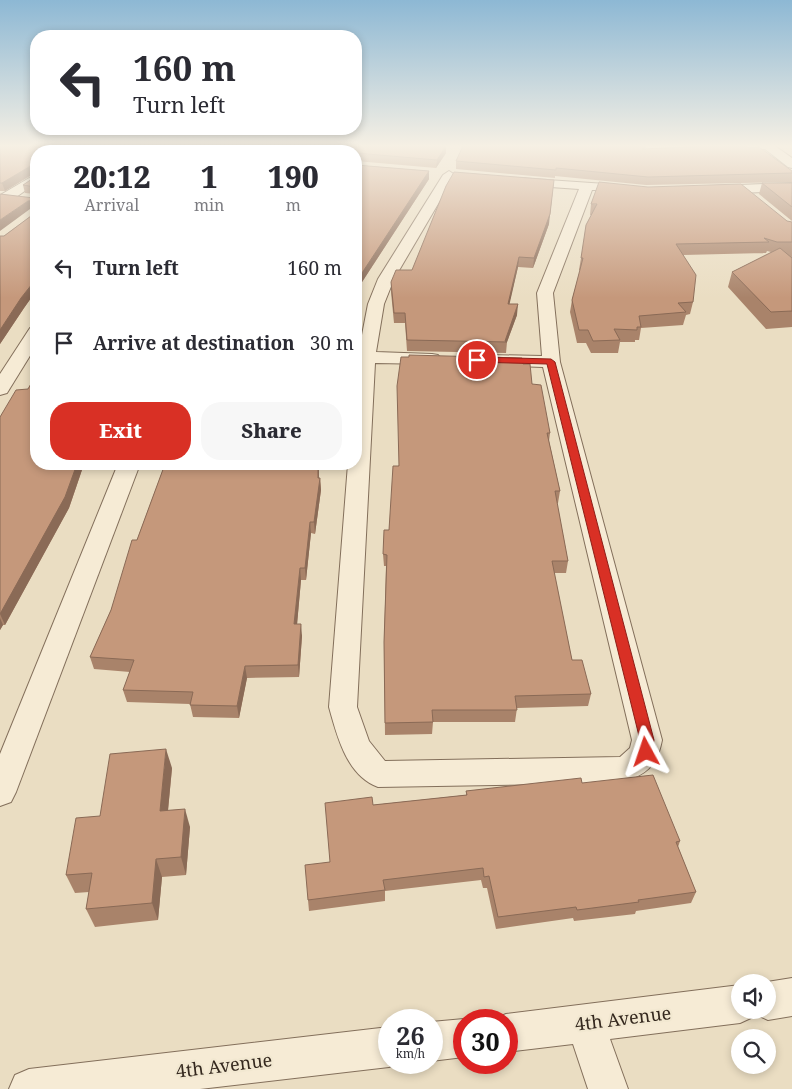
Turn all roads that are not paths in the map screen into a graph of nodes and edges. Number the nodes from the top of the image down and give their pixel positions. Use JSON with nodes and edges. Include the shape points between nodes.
{"nodes":[{"id":1,"x":3,"y":197,"type":"edge"},
{"id":2,"x":433,"y":197,"type":"edge"},
{"id":3,"x":583,"y":197,"type":"edge"},
{"id":4,"x":753,"y":197,"type":"edge"},
{"id":5,"x":26,"y":199,"type":"edge"},
{"id":6,"x":757,"y":200,"type":"edge"},
{"id":7,"x":30,"y":342,"type":"edge"},
{"id":8,"x":366,"y":357,"type":"junction"},
{"id":9,"x":454,"y":359,"type":"edge"},
{"id":10,"x":473,"y":360,"type":"edge"},
{"id":11,"x":551,"y":362,"type":"junction"},
{"id":12,"x":0,"y":389,"type":"edge"},
{"id":13,"x":362,"y":404,"type":"edge"},
{"id":14,"x":127,"y":470,"type":"edge"},
{"id":15,"x":357,"y":470,"type":"edge"},
{"id":16,"x":0,"y":792,"type":"edge"},
{"id":17,"x":792,"y":998,"type":"edge"},
{"id":18,"x":776,"y":1000,"type":"edge"},
{"id":19,"x":731,"y":1005,"type":"edge"},
{"id":20,"x":584,"y":1024,"type":"junction"},
{"id":21,"x":518,"y":1032,"type":"edge"},
{"id":22,"x":378,"y":1048,"type":"edge"},
{"id":23,"x":29,"y":1089,"type":"edge"},
{"id":24,"x":608,"y":1089,"type":"edge"}],
"edges":[{"from":1,"to":5,"type":"street"},
{"from":2,"to":8,"type":"street","via":[[386,279],[376,304]]},
{"from":3,"to":11,"type":"street","via":[[545,293]]},
{"from":4,"to":6,"type":"street"},
{"from":7,"to":12,"type":"street"},
{"from":8,"to":9,"type":"street"},
{"from":8,"to":13,"type":"street"},
{"from":10,"to":11,"type":"street"},
{"from":11,"to":15,"type":"street","via":[[647,740],[646,752],[632,767],[621,770],[378,774],[364,762],[343,707]]},
{"from":14,"to":16,"type":"street"},
{"from":17,"to":18,"type":"street"},
{"from":19,"to":20,"type":"street","name":"4th Avenue"},
{"from":20,"to":21,"type":"street","name":"4th Avenue"},
{"from":20,"to":24,"type":"street"},
{"from":22,"to":23,"type":"street","name":"4th Avenue"}]}
